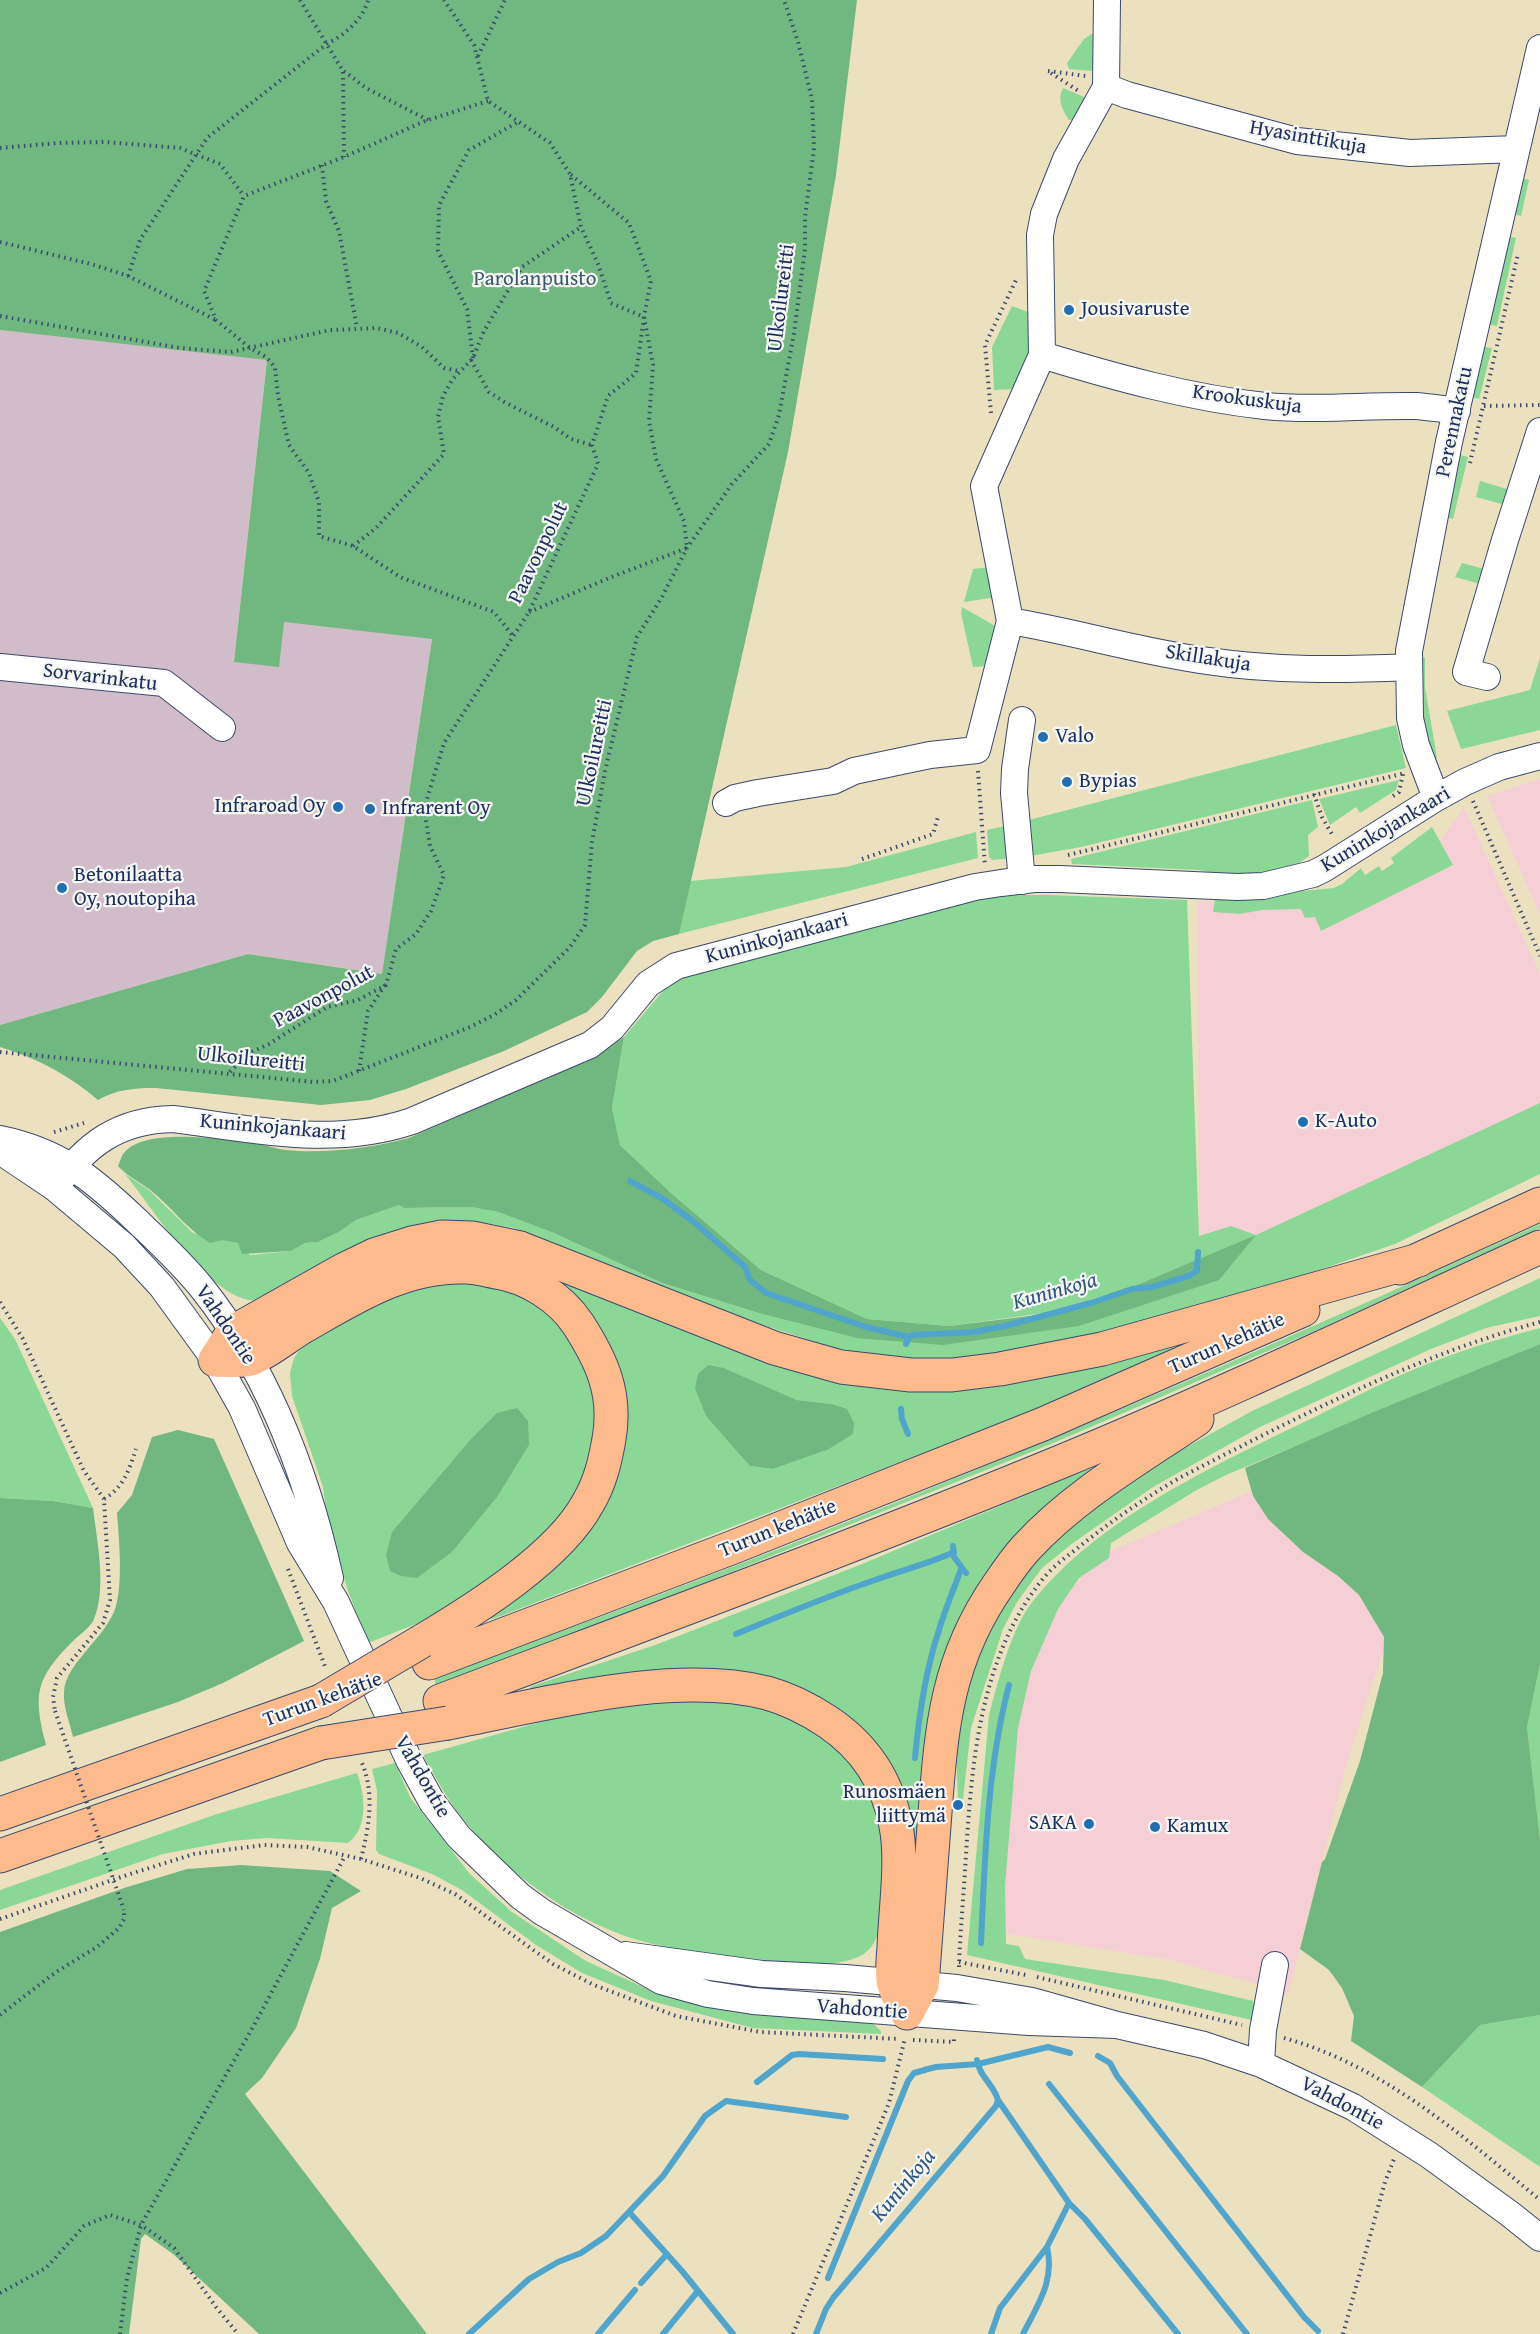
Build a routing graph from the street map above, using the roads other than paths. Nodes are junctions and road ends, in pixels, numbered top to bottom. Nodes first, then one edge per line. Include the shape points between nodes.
1 (1107, 0) edge
2 (1540, 48) edge
3 (1103, 89) junction
4 (1516, 149) junction
5 (1042, 355) junction
6 (1457, 411) junction
7 (1540, 431) edge
8 (1010, 621) junction
9 (0, 667) edge
10 (1409, 667) junction
11 (1487, 677) dead end
12 (1022, 720) dead end
13 (222, 728) dead end
14 (1540, 756) edge
15 (1436, 798) junction
16 (726, 803) dead end
17 (1022, 881) junction
18 (0, 1139) edge
19 (0, 1151) edge
20 (71, 1165) junction
21 (55, 1188) junction
22 (1540, 1204) edge
23 (1540, 1248) edge
24 (1419, 1260) junction
25 (241, 1346) junction
26 (215, 1360) junction
27 (1268, 1372) junction
28 (336, 1602) junction
29 (425, 1652) junction
30 (444, 1712) junction
31 (0, 1814) edge
32 (0, 1856) edge
33 (616, 1954) junction
34 (1275, 1965) dead end
35 (908, 1993) junction
36 (1261, 2064) junction
37 (1540, 2238) edge

1 - 3 street
2 - 4 street, Perennakatu
3 - 4 street, Hyasinttikuja via 1298,141 1410,153
3 - 5 street via 1066,159 1044,214 1039,269
4 - 6 street, Perennakatu
5 - 6 street, Krookuskuja via 1149,384 1266,406 1417,406
5 - 8 street via 984,486
6 - 10 street, Perennakatu via 1432,528
7 - 11 street via 1466,672
8 - 10 street, Skillakuja via 1207,661 1316,670
8 - 16 street via 976,750 854,771 833,781 758,793
9 - 13 street, Sorvarinkatu via 164,683
10 - 15 street, Perennakatu via 1410,718
12 - 17 street via 1014,793
14 - 15 street, Kuninkojankaari via 1499,767
15 - 17 street, Kuninkojankaari via 1325,868 1263,886
17 - 20 street, Kuninkojankaari via 975,887 676,966 648,984 612,1028 590,1045 387,1130 313,1136 156,1120 124,1128 103,1139
18 - 20 street, Vahdontie via 24,1144
19 - 21 street, Vahdontie
20 - 21 street, Kuninkojankaari
20 - 25 street, Vahdontie via 113,1198 188,1271
21 - 26 street, Vahdontie via 124,1246 162,1287
22 - 24 highway, Turun kehätie
23 - 27 highway, Turun kehätie
24 - 25 highway via 1102,1349 952,1375 841,1367 774,1348 520,1248 462,1238 432,1239 374,1255
24 - 29 highway, Turun kehätie via 1043,1424 731,1548
25 - 26 highway
25 - 28 street, Vahdontie via 285,1433 303,1480
25 - 29 highway via 382,1283 441,1267 510,1274 531,1283 554,1298 587,1338 608,1382 610,1431 602,1472 587,1506 562,1538
26 - 28 street, Vahdontie via 256,1439 300,1542
27 - 30 highway, Turun kehätie via 1065,1460 746,1585
27 - 35 highway via 1056,1518 1025,1549 981,1610 953,1674 941,1737
28 - 33 street, Vahdontie via 421,1784 459,1837 520,1896
29 - 31 highway, Turun kehätie, bridge via 324,1687 291,1712
30 - 32 highway, Turun kehätie, bridge via 312,1747
30 - 35 highway via 696,1684 768,1693 822,1718 863,1750 880,1777 893,1811
33 - 35 street, Vahdontie
33 - 35 street, Vahdontie via 662,1981 708,1995 753,2001
34 - 36 street
35 - 36 street, Vahdontie via 1118,2025 1204,2045
36 - 37 street, Vahdontie via 1353,2107 1403,2138

